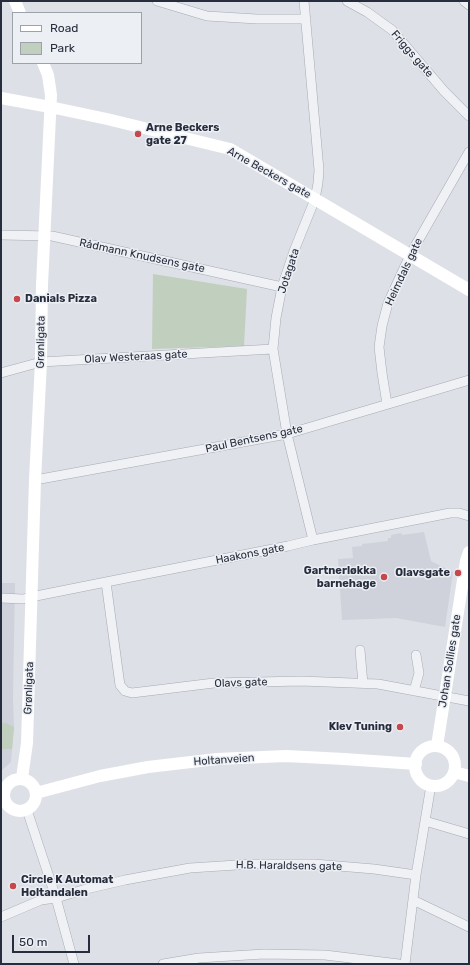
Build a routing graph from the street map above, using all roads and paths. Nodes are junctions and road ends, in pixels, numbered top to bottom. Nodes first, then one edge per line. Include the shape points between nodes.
1 (15, 1) edge
2 (157, 1) edge
3 (304, 1) edge
4 (347, 1) edge
5 (464, 1) edge
6 (469, 5) edge
7 (20, 12) edge
8 (306, 19) junction
9 (43, 64) edge
10 (1, 98) edge
11 (50, 107) junction
12 (469, 116) edge
13 (469, 152) edge
14 (315, 199) junction
15 (1, 235) edge
16 (44, 236) junction
17 (410, 255) junction
18 (282, 287) junction
19 (469, 290) edge
20 (273, 349) junction
21 (41, 362) junction
22 (1, 373) edge
23 (469, 380) edge
24 (387, 404) junction
25 (287, 434) junction
26 (35, 480) junction
27 (469, 516) edge
28 (313, 540) junction
29 (469, 552) edge
30 (106, 582) junction
31 (1, 598) edge
32 (31, 598) junction
33 (360, 650) dead end
34 (416, 655) dead end
35 (363, 684) junction
36 (414, 691) junction
37 (445, 696) junction
38 (469, 701) edge
39 (437, 746) junction
40 (416, 764) junction
41 (454, 772) junction
42 (469, 776) edge
43 (22, 778) junction
44 (431, 785) junction
45 (36, 793) junction
46 (3, 805) edge
47 (27, 810) junction
48 (425, 821) junction
49 (469, 834) edge
50 (416, 875) junction
51 (56, 898) junction
52 (413, 900) junction
53 (1, 917) edge
54 (469, 926) edge
55 (74, 964) edge
56 (163, 964) edge
57 (399, 964) edge
58 (405, 964) edge

1 - 7 main road
2 - 8 street via 207,16 257,20
3 - 8 street, Jotagata
4 - 12 street, Friggs gate via 392,30
5 - 6 street
8 - 14 street, Jotagata via 319,170
9 - 11 main road, Grønligata via 48,75
10 - 11 main road, Arne Beckers gate
11 - 14 main road, Arne Beckers gate via 230,149
11 - 16 main road, Grønligata
13 - 17 street, Heimdals gate
14 - 17 main road, Arne Beckers gate
14 - 18 street, Jotagata
15 - 16 street, Rådmann Knudsens gate
16 - 18 street, Rådmann Knudsens gate
16 - 21 main road, Grønligata
17 - 19 main road, Arne Beckers gate
17 - 24 street, Heimdals gate via 388,304 382,326 379,347
18 - 20 street, Jotagata
20 - 21 street, Olav Westeraas gate
20 - 25 street, Jotagata
21 - 22 street, Olav Westeraas gate
21 - 26 main road, Grønligata
23 - 24 street, Paul Bentsens gate
24 - 25 street, Paul Bentsens gate
25 - 26 street, Paul Bentsens gate
25 - 28 street, Jotagata
26 - 32 main road, Grønligata
27 - 28 street, Haakons gate via 450,513
28 - 30 street, Haakons gate
29 - 37 main road, Johan Sollies gate
30 - 32 street, Haakons gate
30 - 35 street, Olavs gate via 120,685 132,694 214,683 301,681
31 - 32 street
32 - 43 main road, Grønligata via 27,743
33 - 35 street
34 - 36 street via 419,673
35 - 36 street, Olavs gate via 378,684
36 - 37 street, Olavs gate
37 - 38 street, Olavs gate
37 - 39 main road, Johan Sollies gate
39 - 40 main road via 422,751
39 - 41 main road via 453,757
40 - 44 main road via 421,780
40 - 45 main road, Holtanveien via 286,756 217,759 148,767 100,776
41 - 42 main road
41 - 44 main road via 442,784
43 - 45 main road via 32,783
43 - 46 main road via 15,779 6,786
44 - 48 street
45 - 47 main road via 33,804
46 - 47 main road via 14,810
47 - 51 street
48 - 49 street
48 - 50 street
50 - 51 street, H.B. Haraldsens gate via 314,864 252,864 190,868 125,880
50 - 52 street
51 - 53 street, H.B. Haraldsens gate via 41,900
51 - 55 street
52 - 54 street
52 - 58 street
56 - 57 street via 199,958 264,954 325,956

